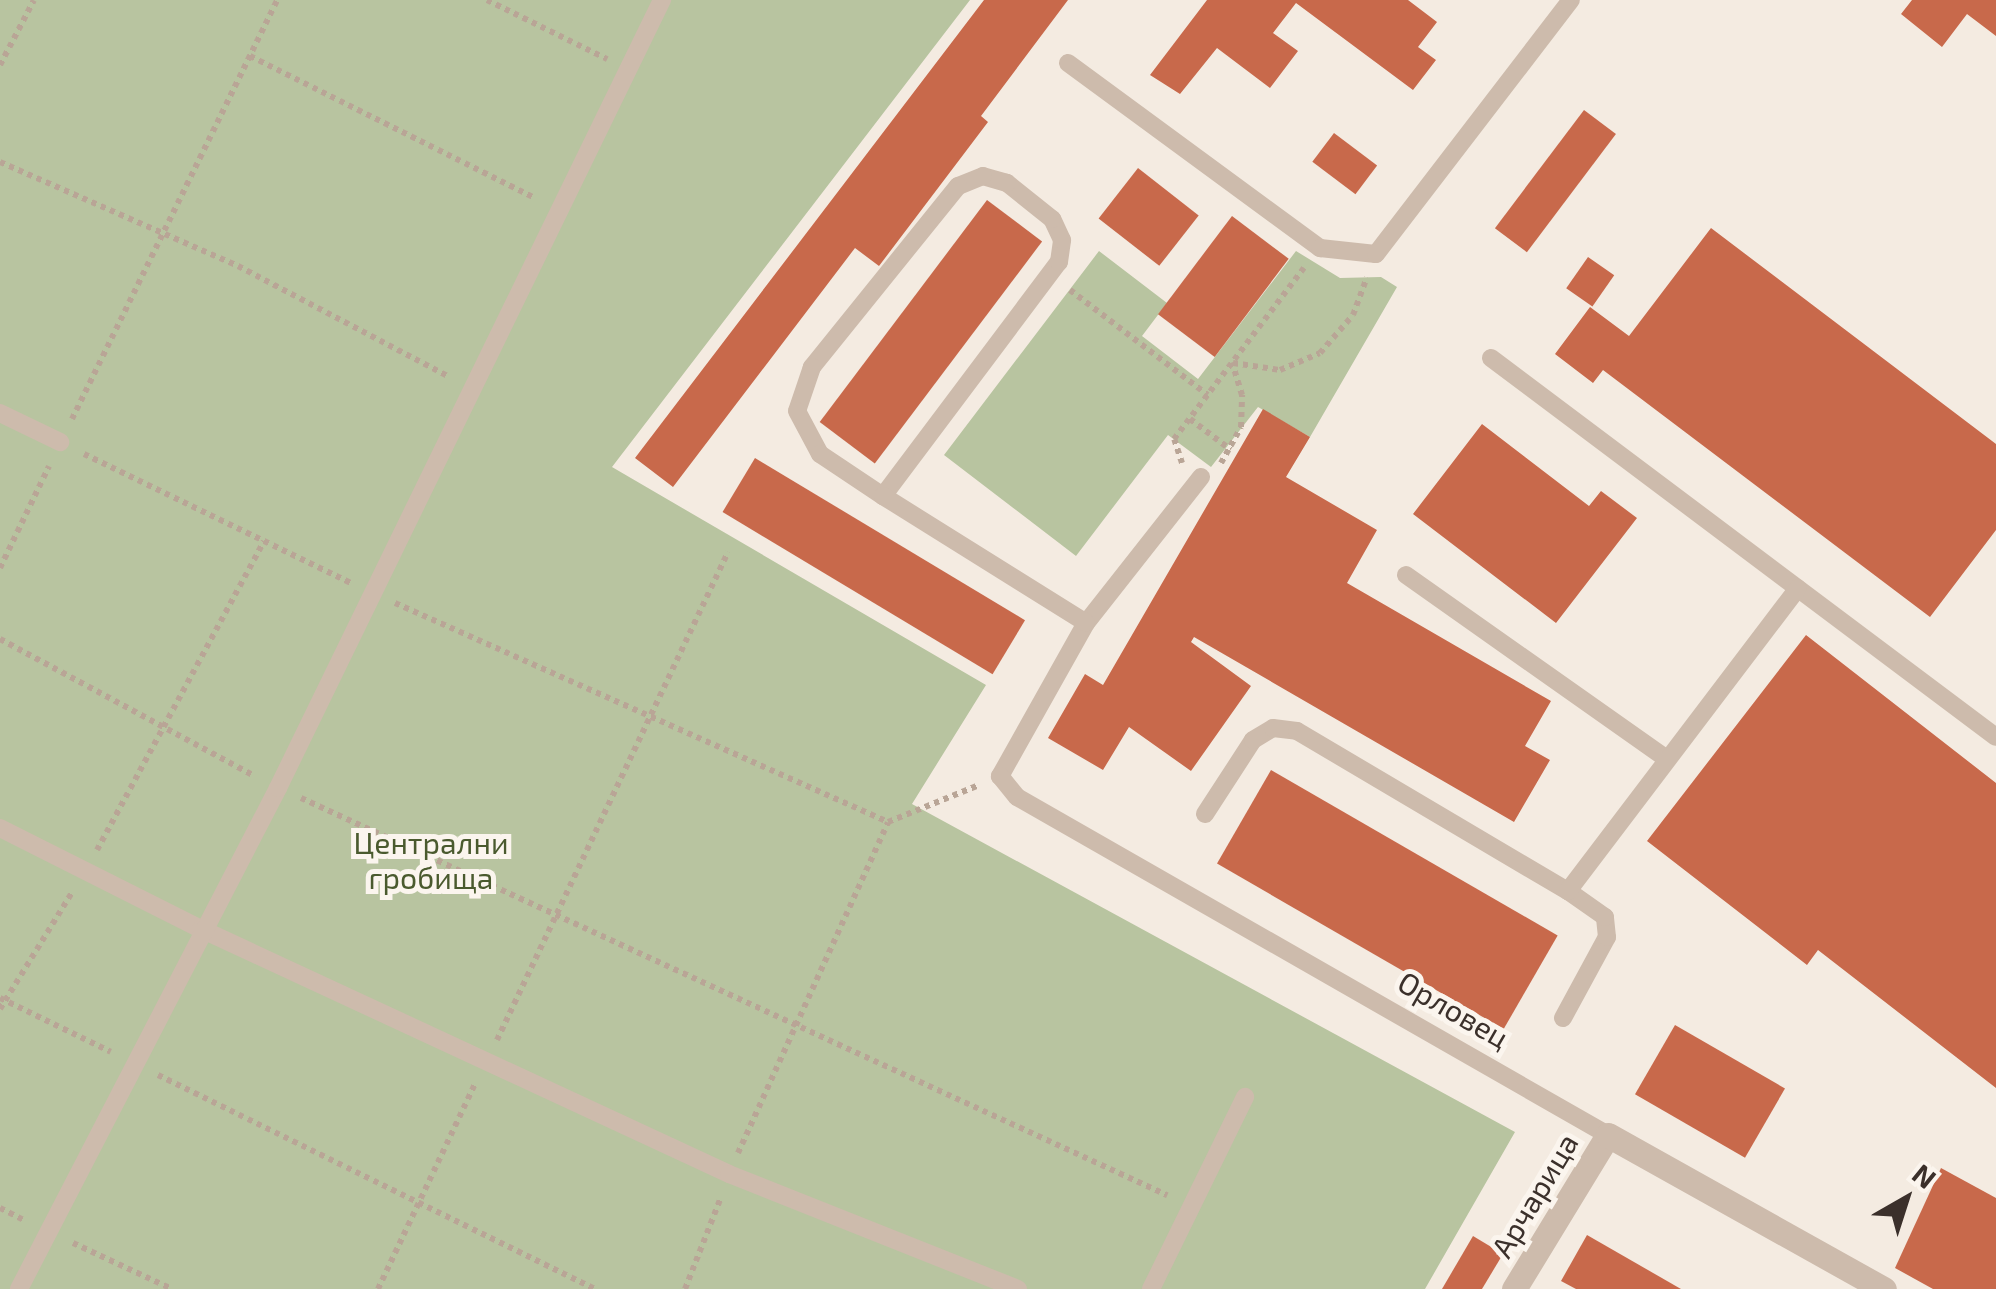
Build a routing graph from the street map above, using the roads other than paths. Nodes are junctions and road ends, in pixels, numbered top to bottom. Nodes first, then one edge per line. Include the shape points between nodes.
1 (662, 0) edge
2 (1571, 0) edge
3 (1068, 63) dead end
4 (1490, 358) dead end
5 (0, 413) edge
6 (60, 442) road end
7 (1201, 476) road end
8 (884, 496) junction
9 (1406, 575) dead end
10 (1798, 588) junction
11 (1086, 622) junction
12 (1996, 738) edge
13 (1667, 759) junction
14 (1205, 814) dead end
15 (0, 828) edge
16 (1568, 891) junction
17 (202, 930) junction
18 (1563, 1018) dead end
19 (1245, 1097) dead end
20 (1608, 1135) junction
21 (19, 1289) edge
22 (1018, 1289) edge
23 (1151, 1289) edge
24 (1514, 1289) edge
25 (1884, 1289) edge

1 - 17 lane via 278,788
2 - 3 lane via 1376,254 1320,248
4 - 10 lane
5 - 6 lane
7 - 11 lane
8 - 8 lane via 820,454 797,412 812,367 958,186 982,176 1007,184 1052,219 1062,240 1050,275
8 - 11 lane
9 - 13 lane
10 - 12 lane
10 - 13 lane
11 - 20 lane, Орловец via 1000,776 1018,797
13 - 16 lane
14 - 16 lane via 1254,740 1273,728 1297,732
15 - 17 lane
16 - 18 lane via 1605,917 1608,937
17 - 21 lane
17 - 22 lane via 729,1174
19 - 23 lane
20 - 24 street, Арчарица
20 - 25 street, Орловец

